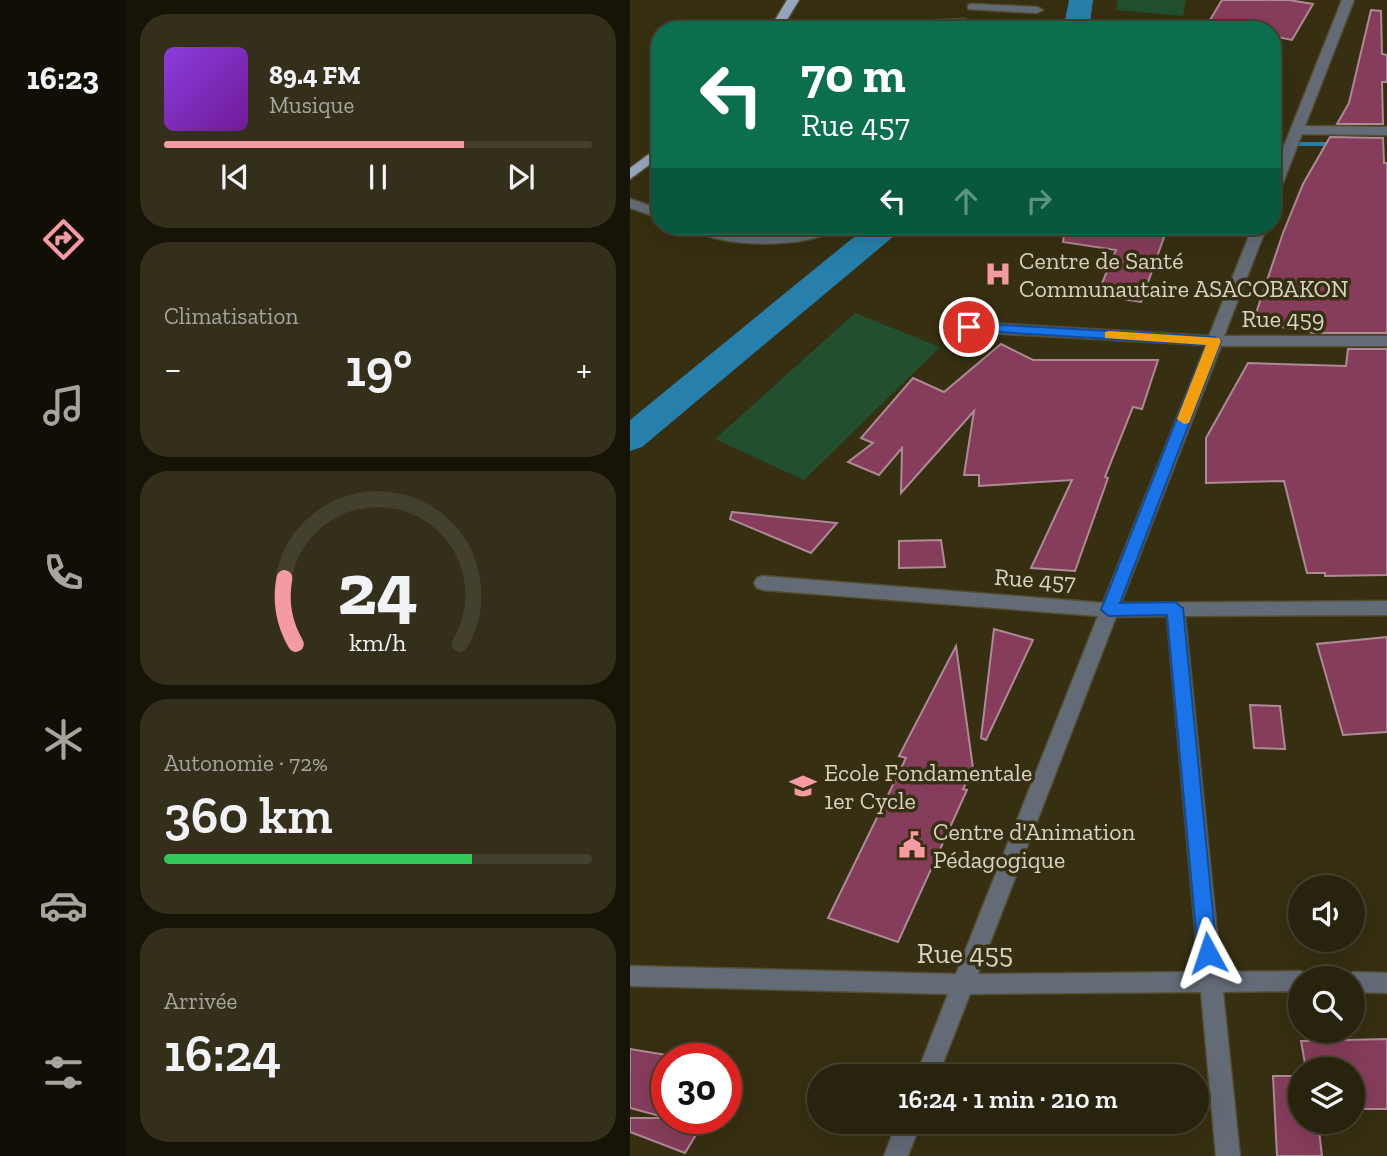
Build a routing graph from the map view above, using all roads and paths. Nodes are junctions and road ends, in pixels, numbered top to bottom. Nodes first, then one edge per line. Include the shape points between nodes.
1 (793, 0) edge
2 (1348, 0) edge
3 (971, 4) edge
4 (1037, 10) dead end
5 (781, 21) edge
6 (964, 21) edge
7 (1297, 130) junction
8 (1387, 131) edge
9 (651, 158) edge
10 (1281, 170) edge
11 (630, 175) edge
12 (630, 204) edge
13 (651, 211) edge
14 (722, 235) edge
15 (797, 235) edge
16 (1256, 235) edge
17 (969, 327) dead end
18 (1214, 341) junction
19 (1387, 341) edge
20 (763, 583) dead end
21 (1175, 608) junction
22 (1387, 608) edge
23 (1109, 610) junction
24 (630, 976) edge
25 (1210, 980) junction
26 (1288, 981) edge
27 (1365, 982) edge
28 (1387, 983) edge
29 (963, 984) junction
30 (932, 1064) edge
31 (904, 1134) edge
32 (896, 1156) edge
33 (1227, 1156) edge

1 - 5 main road
2 - 7 street
3 - 4 street
3 - 6 street
7 - 8 street
7 - 10 street
9 - 11 main road
12 - 13 street
14 - 15 street
16 - 18 street
17 - 18 street, Rue 459
18 - 19 street, Rue 459
18 - 23 street
20 - 23 street, Rue 457
21 - 22 street, Rue 457
21 - 23 street, Rue 457
21 - 25 street
23 - 29 street
24 - 29 street, Rue 455
25 - 26 street, Rue 455
25 - 29 street, Rue 455
25 - 33 street
27 - 28 street
29 - 30 street
31 - 32 street

